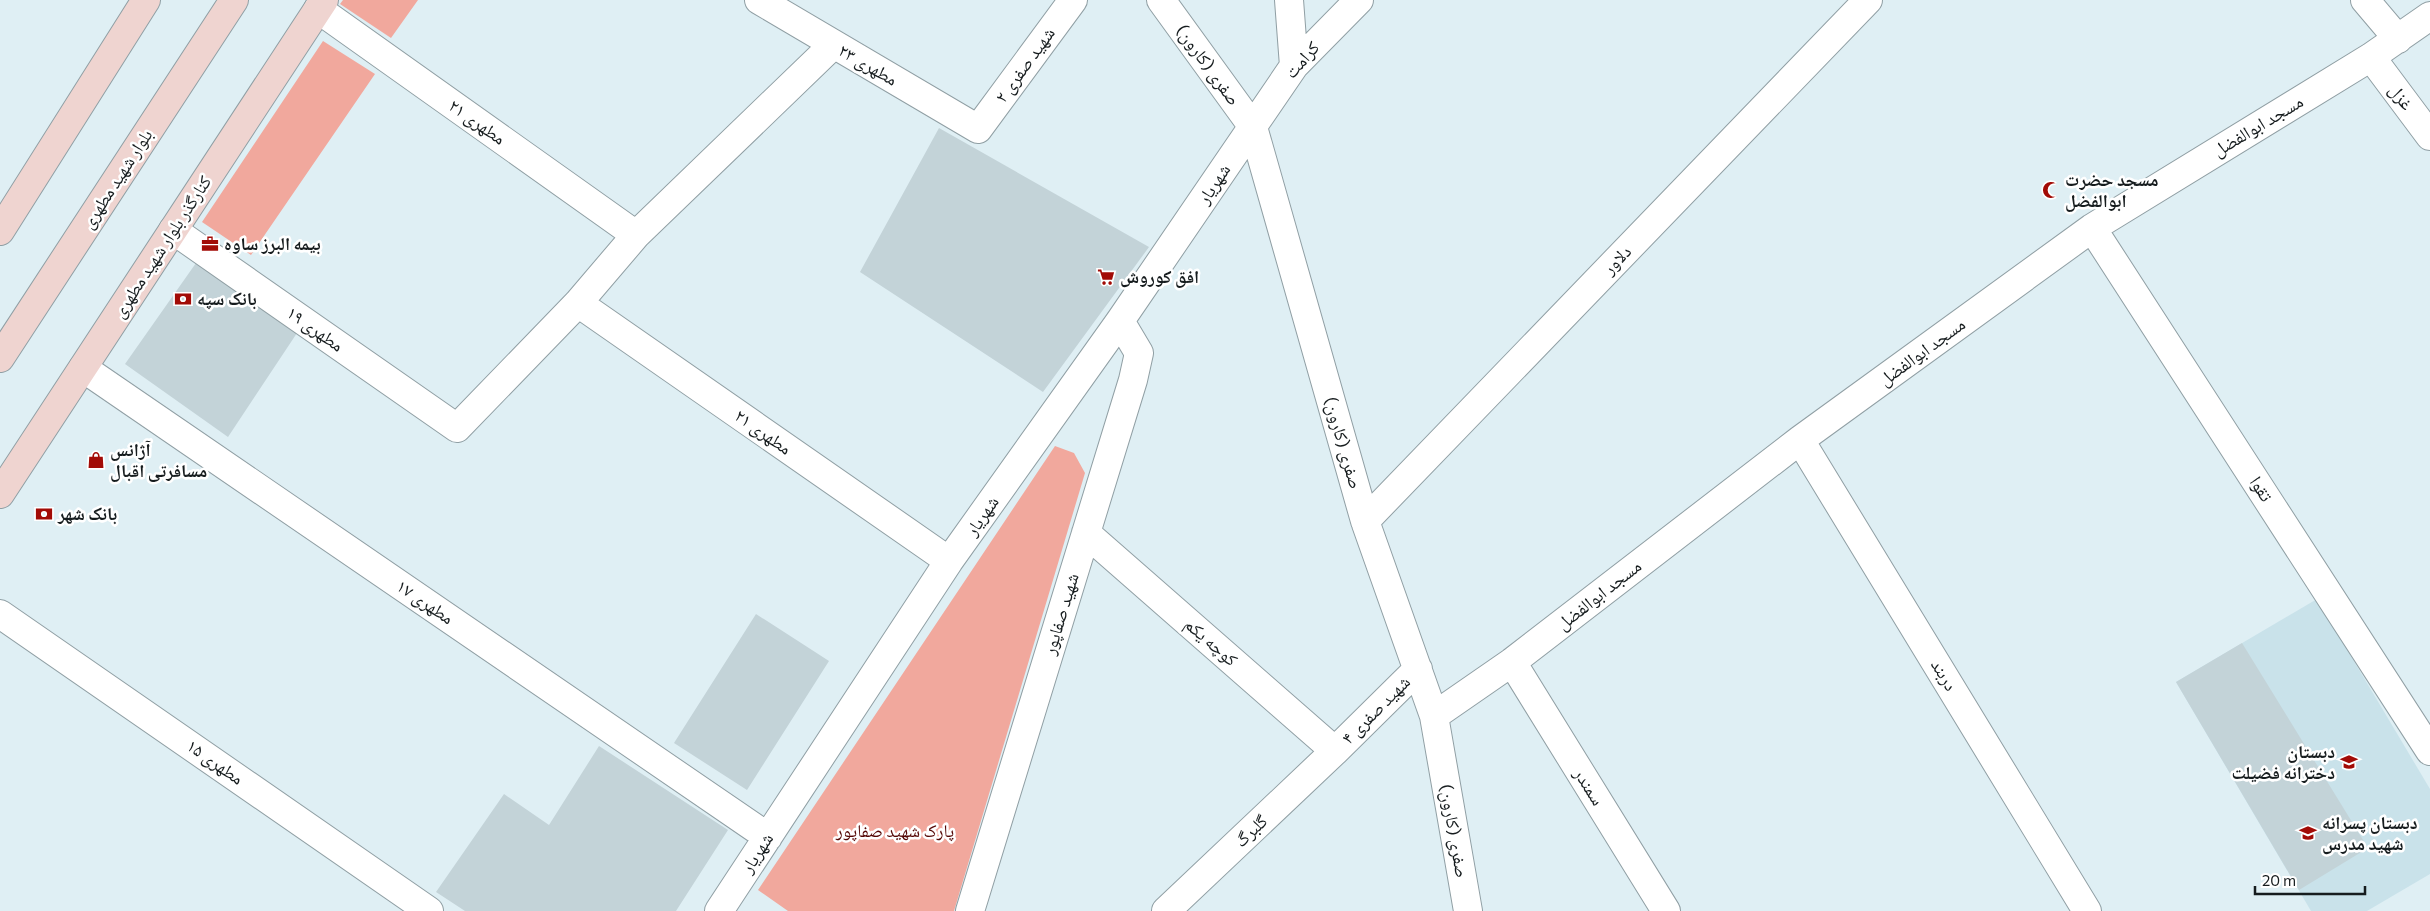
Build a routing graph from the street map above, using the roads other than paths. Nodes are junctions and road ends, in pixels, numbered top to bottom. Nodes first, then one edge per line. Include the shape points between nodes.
1 (146, 0) edge
2 (234, 0) edge
3 (759, 0) edge
4 (1073, 0) edge
5 (1161, 0) edge
6 (1289, 0) edge
7 (1359, 0) edge
8 (1868, 0) edge
9 (2365, 0) edge
10 (321, 5) edge
11 (2430, 16) edge
12 (2398, 38) junction
13 (833, 45) junction
14 (2371, 57) junction
15 (1294, 66) junction
16 (1253, 126) junction
17 (978, 129) joint
18 (2430, 136) edge
19 (2092, 228) junction
20 (173, 230) junction
21 (0, 231) edge
22 (636, 235) junction
23 (578, 303) junction
24 (1120, 321) junction
25 (0, 358) edge
26 (83, 368) junction
27 (1800, 440) junction
28 (0, 494) edge
29 (1365, 521) junction
30 (1086, 533) junction
31 (949, 561) junction
32 (0, 614) edge
33 (1512, 662) junction
34 (1418, 669) junction
35 (1434, 716) junction
36 (1335, 751) junction
37 (2430, 751) edge
38 (768, 837) junction
39 (429, 911) edge
40 (719, 911) edge
41 (970, 911) edge
42 (1166, 911) edge
43 (1468, 911) edge
44 (1666, 911) edge
45 (2087, 911) edge

1 - 21 street
2 - 25 street, بلوار شهید مطهری
3 - 13 street, مطهری ۲۳
4 - 17 street, شهید صفری ۲
5 - 16 street, صفری (کارون)
6 - 15 street
7 - 15 street, کرامت
8 - 29 street, دلاور
9 - 12 street
10 - 20 street, کنارگذر بلوار شهید مطهری
10 - 22 street, مطهری ۲۱
11 - 12 street, مسجد ابوالفضل
12 - 14 street, مسجد ابوالفضل
13 - 17 street, مطهری ۲۳
13 - 22 street
14 - 18 street, غزل
14 - 19 street, مسجد ابوالفضل
15 - 16 street, کرامت
16 - 24 street, شهریار
16 - 29 street, صفری (کارون)
19 - 27 street, مسجد ابوالفضل
19 - 37 street, تقوا
20 - 23 street, مطهری ۱۹ via 457,428
20 - 26 street, کنارگذر بلوار شهید مطهری
22 - 23 street
23 - 31 street, مطهری ۲۱
24 - 30 street, شهید صفاپور via 1139,353
24 - 31 street, شهریار
26 - 28 street, کنارگذر بلوار شهید مطهری
26 - 38 street, مطهری ۱۷
27 - 33 street, مسجد ابوالفضل
27 - 45 street, دربند
29 - 34 street, صفری (کارون)
30 - 36 street, کوچه یکم
30 - 41 street, شهید صفاپور
31 - 38 street, شهریار
32 - 39 street, مطهری ۱۵
33 - 35 street, مسجد ابوالفضل
33 - 44 street, سمندر
34 - 35 street, صفری (کارون)
34 - 36 street, شهید صفری ۴
35 - 43 street, صفری (کارون)
36 - 42 street, گلبرگ
38 - 40 street, شهریار

